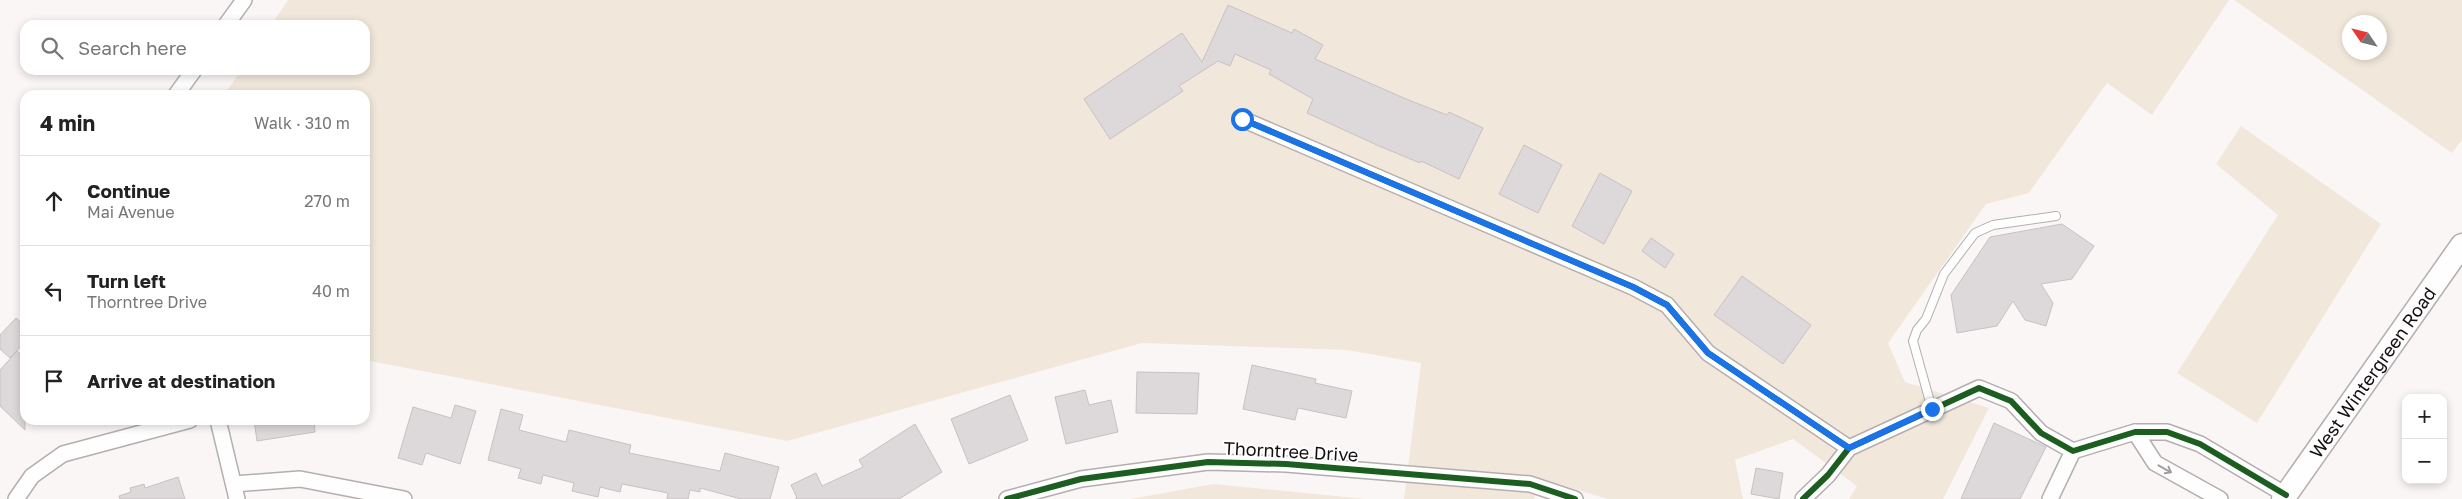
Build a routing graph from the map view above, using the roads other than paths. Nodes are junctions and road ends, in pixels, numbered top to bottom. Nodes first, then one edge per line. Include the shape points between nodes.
1 (244, 0) edge
2 (230, 20) edge
3 (190, 75) edge
4 (180, 90) edge
5 (1242, 119) dead end
6 (2056, 216) dead end
7 (2462, 245) edge
8 (1932, 409) junction
9 (171, 425) edge
10 (219, 425) edge
11 (2135, 432) junction
12 (1849, 448) junction
13 (2073, 451) junction
14 (236, 492) edge
15 (2285, 497) edge
16 (16, 499) edge
17 (404, 499) edge
18 (1007, 499) edge
19 (1575, 499) edge
20 (1803, 499) edge
21 (2050, 499) edge
22 (2220, 499) edge

1 - 2 street
3 - 4 street
5 - 12 street via 1633,287 1667,305 1708,353
6 - 8 lane via 1993,225 1975,233 1944,274 1926,319 1913,341
7 - 15 main road, West Wintergreen Road
8 - 12 street
8 - 13 street via 1979,388 2011,401 2041,433
9 - 16 street via 63,454 32,476
10 - 14 street
11 - 13 street
11 - 15 street via 2167,432 2200,444
11 -> 22 street via 2154,463
12 - 20 street
13 - 21 street
14 - 17 street via 300,478
18 - 19 street, Thorntree Drive via 1080,479 1208,462 1286,464 1530,484

